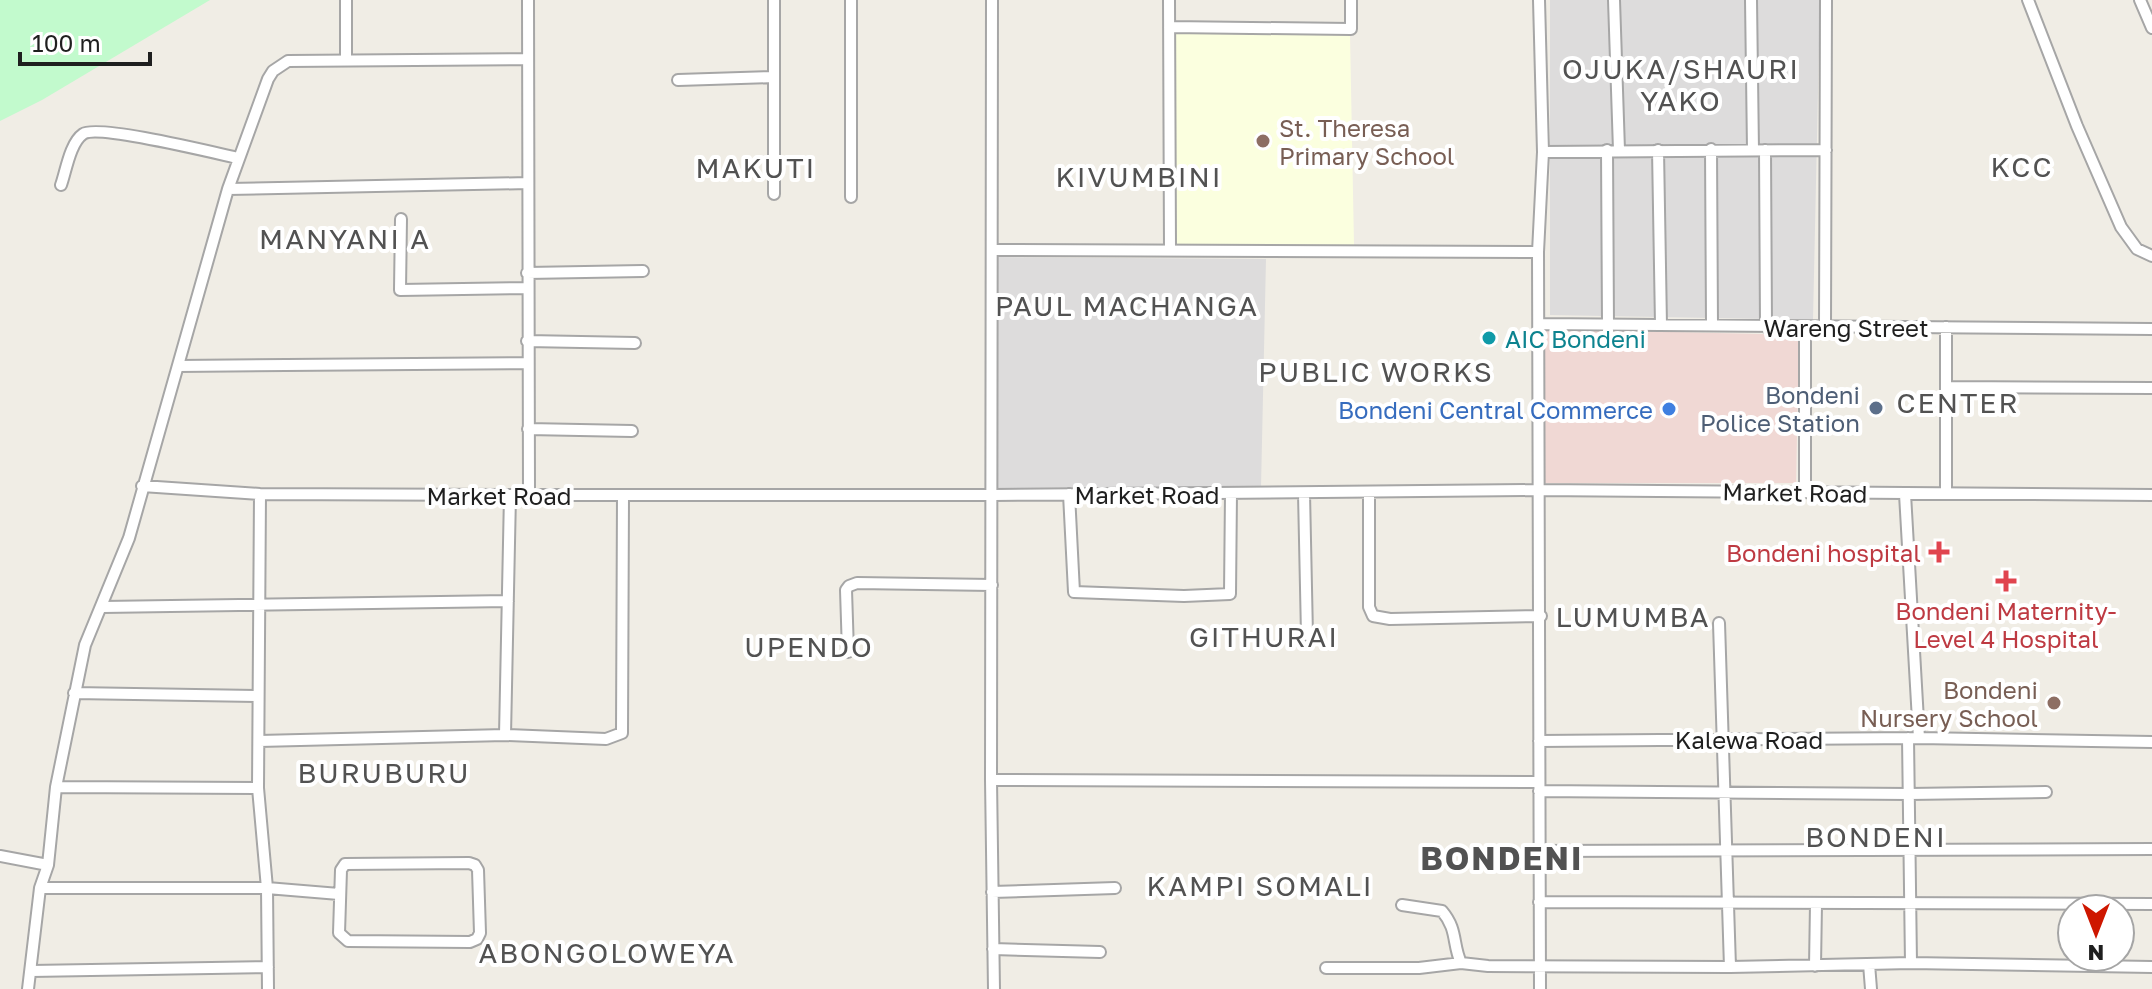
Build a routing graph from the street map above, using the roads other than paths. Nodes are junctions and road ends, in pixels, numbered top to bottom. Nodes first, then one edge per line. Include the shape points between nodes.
1 (346, 0) edge
2 (528, 0) edge
3 (774, 0) edge
4 (851, 0) edge
5 (992, 0) edge
6 (1169, 0) edge
7 (1351, 0) edge
8 (1539, 0) edge
9 (1614, 0) edge
10 (1751, 0) edge
11 (1826, 0) edge
12 (2028, 0) edge
13 (2140, 0) edge
14 (1169, 27) junction
15 (2152, 28) edge
16 (346, 59) junction
17 (528, 59) junction
18 (774, 77) junction
19 (678, 80) dead end
20 (1711, 149) junction
21 (1607, 150) junction
22 (1619, 150) junction
23 (1658, 150) junction
24 (1759, 150) junction
25 (1826, 150) junction
26 (1543, 152) junction
27 (238, 158) junction
28 (528, 183) junction
29 (61, 185) dead end
30 (228, 189) junction
31 (774, 194) dead end
32 (851, 197) dead end
33 (401, 219) dead end
34 (992, 250) junction
35 (1170, 250) junction
36 (1538, 252) junction
37 (2152, 256) edge
38 (643, 271) dead end
39 (527, 273) junction
40 (527, 288) junction
41 (1540, 324) junction
42 (1608, 325) junction
43 (1661, 325) junction
44 (1712, 325) junction
45 (1766, 327) junction
46 (1805, 327) junction
47 (1825, 327) junction
48 (1946, 327) junction
49 (2152, 329) edge
50 (527, 341) junction
51 (635, 343) dead end
52 (527, 363) junction
53 (178, 366) junction
54 (1947, 387) junction
55 (2152, 388) edge
56 (528, 429) junction
57 (632, 431) dead end
58 (142, 486) junction
59 (1538, 490) junction
60 (1369, 492) junction
61 (1805, 492) junction
62 (1231, 493) junction
63 (1304, 493) junction
64 (1946, 493) junction
65 (260, 494) junction
66 (529, 494) junction
67 (1069, 494) junction
68 (1905, 494) junction
69 (510, 495) junction
70 (623, 495) junction
71 (993, 495) junction
72 (2152, 495) edge
73 (992, 585) junction
74 (508, 601) junction
75 (259, 603) junction
76 (103, 607) junction
77 (1541, 616) junction
78 (1719, 623) dead end
79 (1307, 635) dead end
80 (848, 652) dead end
81 (74, 693) junction
82 (258, 696) junction
83 (505, 735) junction
84 (1913, 738) junction
85 (1721, 739) junction
86 (259, 741) junction
87 (1539, 741) junction
88 (2152, 742) edge
89 (991, 780) junction
90 (56, 787) junction
91 (1539, 787) junction
92 (258, 788) junction
93 (2046, 792) dead end
94 (1724, 794) junction
95 (1909, 794) junction
96 (1727, 849) junction
97 (1910, 849) junction
98 (2152, 849) edge
99 (1539, 851) junction
100 (0, 856) edge
101 (48, 865) junction
102 (40, 888) junction
103 (267, 888) junction
104 (1115, 888) dead end
105 (992, 892) junction
106 (339, 894) junction
107 (1539, 902) junction
108 (1730, 903) junction
109 (1816, 904) junction
110 (2152, 904) edge
111 (1402, 905) dead end
112 (1909, 905) junction
113 (993, 949) junction
114 (1100, 952) dead end
115 (1461, 963) junction
116 (1911, 963) junction
117 (1869, 964) junction
118 (1815, 966) junction
119 (268, 967) junction
120 (1541, 967) junction
121 (1730, 967) junction
122 (2152, 967) edge
123 (1326, 968) dead end
124 (31, 971) junction
125 (28, 989) edge
126 (268, 989) edge
127 (994, 989) edge
128 (1540, 989) edge
129 (1871, 989) edge

1 - 16 street
2 - 17 street
3 - 18 street
4 - 32 street
5 - 34 street
6 - 14 street
7 - 14 street via 1351,29
8 - 26 street
9 - 22 street
10 - 24 street
11 - 25 street
12 - 37 street via 2121,227 2137,249
13 - 15 street
14 - 35 street
16 - 17 street
16 - 27 street via 288,61 273,71
17 - 28 street
18 - 19 street
18 - 31 street
20 - 23 street
20 - 24 street
20 - 44 street
21 - 22 street
21 - 26 street
21 - 42 street
22 - 23 street
23 - 43 street
24 - 25 street
24 - 45 street
25 - 47 street
26 - 36 street
27 - 29 street via 90,131 79,139
27 - 30 street
28 - 30 street
28 - 39 street
30 - 53 street
33 - 40 street via 400,290
34 - 35 street
34 - 71 street
35 - 36 street
36 - 41 street
38 - 39 street
39 - 40 street
40 - 50 street
41 - 42 street, Wareng Street
41 - 59 street
42 - 43 street, Wareng Street
43 - 44 street, Wareng Street
44 - 45 street, Wareng Street
45 - 46 street, Wareng Street
46 - 47 street, Wareng Street
46 - 61 street
47 - 48 street, Wareng Street
48 - 49 street, Wareng Street
48 - 54 street
50 - 51 street
50 - 52 street
52 - 53 street
52 - 56 street
53 - 58 street
54 - 55 street
54 - 64 street
56 - 57 street
56 - 66 street
58 - 65 street, Market Road
58 - 76 street
59 - 60 street, Market Road
59 - 61 street, Market Road
59 - 77 street
60 - 63 street, Market Road
60 - 77 street via 1373,616
61 - 68 street, Market Road
62 - 63 street, Market Road
62 - 67 street, Market Road
62 - 67 street via 1230,594 1184,596 1074,592
63 - 79 street
64 - 68 street, Market Road
64 - 72 street, Market Road
65 - 69 street, Market Road
65 - 75 street
66 - 69 street, Market Road
66 - 70 street, Market Road
67 - 71 street, Market Road
68 - 84 street
69 - 74 street
70 - 71 street, Market Road
70 - 83 street via 622,733 606,739
71 - 73 street
73 - 80 street via 849,586
73 - 89 street
74 - 75 street
74 - 83 street
75 - 76 street
75 - 82 street
76 - 81 street via 85,645
77 - 87 street
78 - 85 street
81 - 82 street
81 - 90 street
82 - 86 street
83 - 86 street
84 - 85 street, Kalewa Road
84 - 88 street, Kalewa Road
84 - 95 street
85 - 87 street, Kalewa Road
85 - 94 street
86 - 92 street
87 - 91 street
89 - 91 street
89 - 105 street
90 - 92 street
90 - 101 street
91 - 94 street
91 - 99 street
92 - 103 street
93 - 95 street
94 - 95 street
94 - 96 street
95 - 97 street
96 - 97 street
96 - 99 street
96 - 108 street
97 - 98 street
97 - 112 street
99 - 107 street
100 - 101 street
101 - 102 street
102 - 103 street
102 - 124 street
103 - 106 street
103 - 119 street
104 - 105 street
105 - 113 street
106 - 106 street via 345,864 469,863 478,870 480,933 470,942 348,941 339,933
107 - 108 street
107 - 120 street
108 - 109 street
108 - 121 street
109 - 112 street
109 - 118 street
110 - 112 street
111 - 115 street via 1442,911 1452,922
112 - 116 street
113 - 114 street
113 - 127 street
115 - 120 street
115 - 123 street
116 - 117 street
116 - 122 street
117 - 118 street
117 - 129 street
118 - 121 street
119 - 124 street
119 - 126 street
120 - 121 street
120 - 128 street
124 - 125 street

